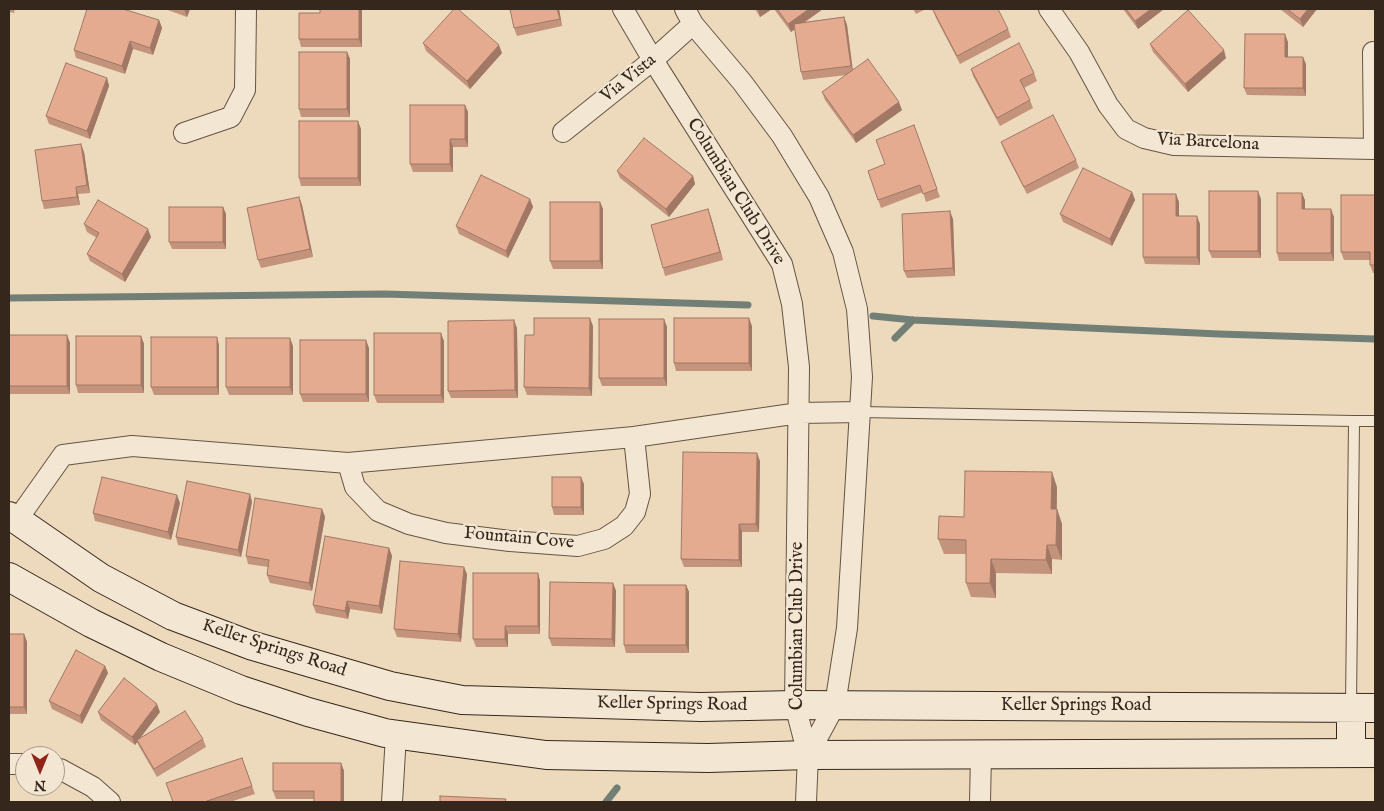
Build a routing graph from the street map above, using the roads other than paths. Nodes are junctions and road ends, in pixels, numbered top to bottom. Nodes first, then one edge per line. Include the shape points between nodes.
1 (246, 9) edge
2 (623, 9) edge
3 (1048, 9) edge
4 (689, 16) edge
5 (1373, 52) dead end
6 (653, 60) junction
7 (563, 132) dead end
8 (184, 133) dead end
9 (1375, 148) edge
10 (860, 412) junction
11 (799, 414) junction
12 (1354, 421) junction
13 (1375, 421) edge
14 (634, 437) junction
15 (348, 464) junction
16 (13, 518) edge
17 (9, 577) edge
18 (794, 705) junction
19 (835, 705) junction
20 (1363, 708) edge
21 (396, 735) junction
22 (1363, 753) edge
23 (981, 754) junction
24 (808, 755) junction
25 (65, 772) edge
26 (110, 802) edge
27 (392, 802) edge
28 (806, 802) edge
29 (980, 802) edge

1 - 8 street via 244,90 231,118
2 - 6 street, Columbian Club Drive
3 - 9 street, Via Barcelona via 1079,52 1108,105 1126,129 1144,138 1174,145
4 - 6 street, Via Vista
4 - 10 street, Columbian Club Drive via 782,136 819,197 843,252 857,310 862,377
5 - 9 street
6 - 7 street, Via Vista
6 - 11 street, Columbian Club Drive via 782,264 792,304 799,367
10 - 11 street
10 - 12 lane
10 - 19 street, Columbian Club Drive via 848,628
11 - 14 street
11 - 18 street, Columbian Club Drive
12 - 13 lane
12 - 20 lane
14 - 15 street
14 - 15 street, Fountain Cove via 640,494 635,512 624,526 604,539 578,546 510,541 409,524 378,511 355,487
15 - 16 street via 132,446 63,455
16 - 18 main road, Keller Springs Road via 101,578 173,616 250,645 390,686 462,700 701,707
17 - 21 main road via 91,623 223,683 308,712
18 - 19 main road, Keller Springs Road
18 - 24 street, Columbian Club Drive
19 - 20 main road, Keller Springs Road
19 - 24 street, Columbian Club Drive
20 - 22 main road
21 - 24 main road via 546,755 708,758
21 - 27 street
22 - 23 main road
23 - 24 main road
23 - 29 street
24 - 28 street
25 - 26 street via 93,787

